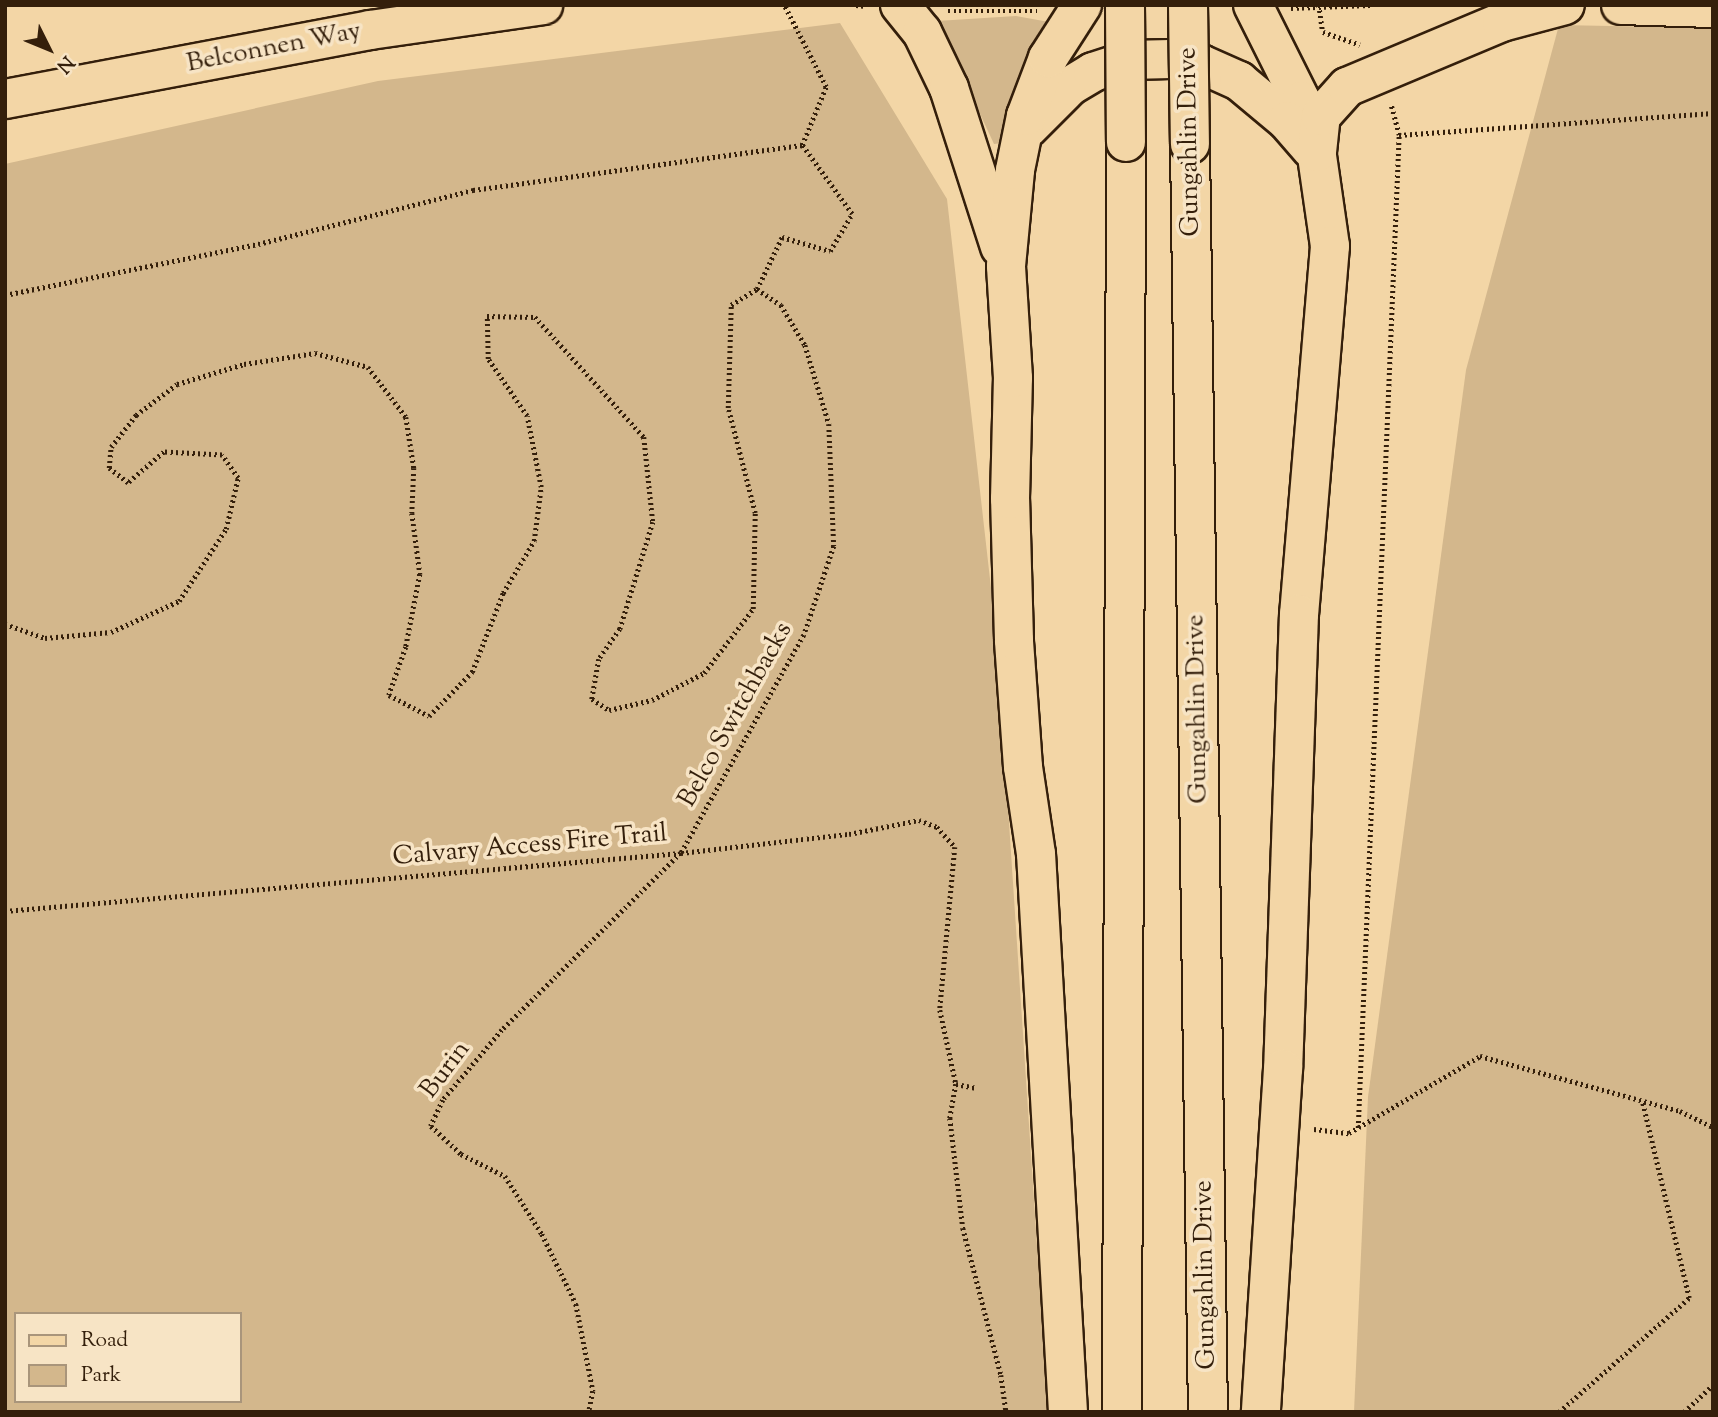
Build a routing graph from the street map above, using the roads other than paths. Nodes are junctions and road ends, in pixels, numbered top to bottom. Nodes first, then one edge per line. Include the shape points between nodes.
1 (543, 5) edge
2 (1125, 5) edge
3 (1188, 5) edge
4 (1253, 5) edge
5 (1564, 5) edge
6 (1620, 5) edge
7 (918, 8) edge
8 (1066, 8) edge
9 (1713, 8) edge
10 (5, 99) edge
11 (1022, 135) junction
12 (1317, 156) junction
13 (1006, 266) junction
14 (1068, 1412) edge
15 (1122, 1412) edge
16 (1208, 1412) edge
17 (1261, 1412) edge

1 - 10 main road, Belconnen Way via 370,30
2 - 15 main road, bridge
3 - 16 main road, Gungahlin Drive, bridge
4 - 12 main road via 1286,65
5 - 12 main road via 1518,16 1347,87 1325,108 1318,127
6 - 9 main road
7 - 13 main road via 922,32 945,79
8 - 11 main road
11 - 12 main road via 1058,97 1093,72 1129,60 1171,58 1201,64 1239,81 1287,121
11 - 13 main road
12 - 17 main road via 1328,223 1329,282 1299,614 1283,1069
13 - 14 main road via 1013,378 1010,499 1015,653 1023,766 1036,853

